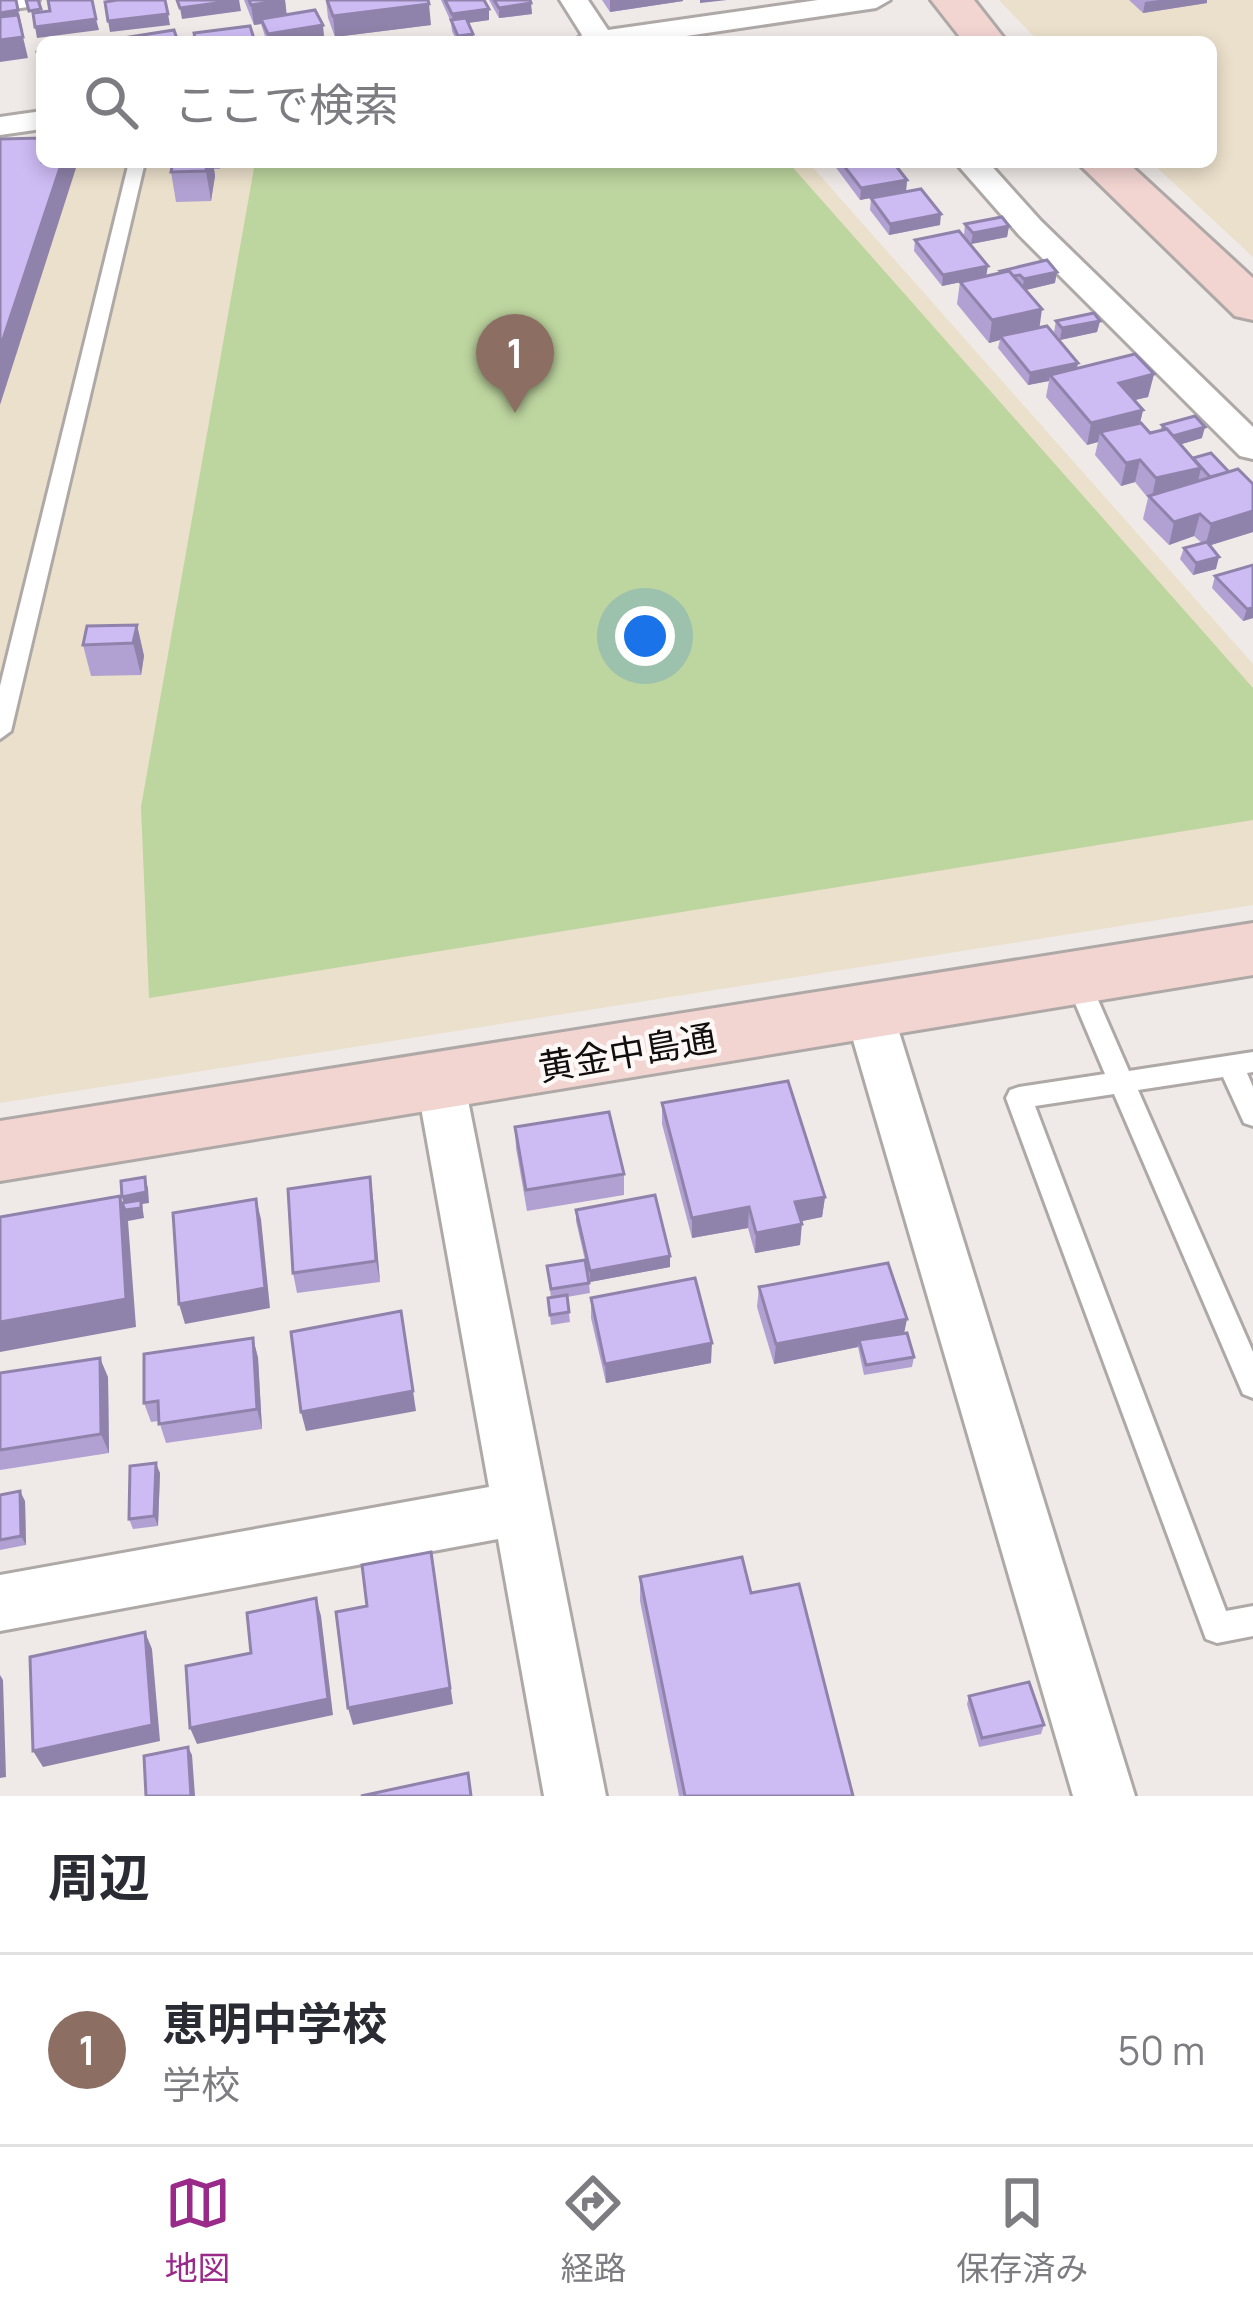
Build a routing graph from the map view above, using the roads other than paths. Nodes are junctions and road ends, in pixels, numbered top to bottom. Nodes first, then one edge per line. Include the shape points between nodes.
1 (25, 0) edge
2 (574, 0) edge
3 (876, 0) edge
4 (952, 0) edge
5 (0, 3) edge
6 (836, 10) edge
7 (591, 36) edge
8 (632, 36) edge
9 (981, 36) edge
10 (36, 121) edge
11 (0, 126) edge
12 (136, 168) edge
13 (976, 168) edge
14 (1106, 168) edge
15 (1253, 305) edge
16 (1253, 448) edge
17 (0, 730) edge
18 (1253, 950) edge
19 (1076, 977) junction
20 (868, 1009) junction
21 (1242, 1064) edge
22 (1124, 1082) junction
23 (441, 1085) junction
24 (1253, 1115) edge
25 (0, 1151) edge
26 (1253, 1384) edge
27 (522, 1508) junction
28 (0, 1603) edge
29 (1253, 1621) edge
30 (575, 1796) edge
31 (1104, 1796) edge

1 - 5 street
2 - 7 street
3 - 6 street
4 - 9 street
6 - 8 street
10 - 11 street
12 - 17 lane
13 - 16 street
14 - 15 street
18 - 19 street, 黄金中島通
19 - 20 street, 黄金中島通
19 - 22 lane
20 - 23 street, 黄金中島通
20 - 31 street
21 - 22 lane
21 - 24 lane
22 - 26 lane
22 - 29 lane via 1018,1099 1217,1628
23 - 25 street, 黄金中島通
23 - 27 street
27 - 28 street
27 - 30 street

